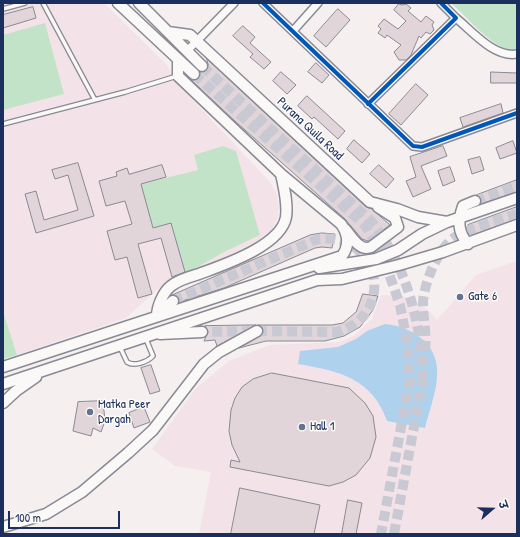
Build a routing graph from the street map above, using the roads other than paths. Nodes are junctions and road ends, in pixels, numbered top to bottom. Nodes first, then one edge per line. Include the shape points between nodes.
1 (25, 3) edge
2 (43, 3) edge
3 (118, 3) edge
4 (139, 3) edge
5 (234, 3) edge
6 (263, 3) edge
7 (318, 3) edge
8 (441, 3) edge
9 (3, 9) edge
10 (456, 18) junction
11 (293, 31) junction
12 (168, 32) junction
13 (196, 41) junction
14 (187, 51) junction
15 (517, 54) edge
16 (178, 59) junction
17 (202, 66) tunnel mouth
18 (194, 74) tunnel mouth
19 (178, 76) junction
20 (95, 100) junction
21 (368, 104) junction
22 (517, 113) edge
23 (3, 124) edge
24 (282, 174) junction
25 (517, 198) edge
26 (475, 201) tunnel mouth
27 (370, 202) junction
28 (458, 218) junction
29 (447, 222) junction
30 (341, 224) junction
31 (517, 226) edge
32 (468, 244) junction
33 (303, 269) junction
34 (173, 301) tunnel mouth
35 (157, 316) junction
36 (257, 331) dead end
37 (202, 332) tunnel mouth
38 (146, 335) junction
39 (118, 345) junction
40 (3, 367) edge
41 (42, 372) junction
42 (3, 384) edge
43 (3, 403) edge
44 (3, 527) edge

1 - 9 lane
2 - 20 lane
3 - 16 main road
4 - 12 main road
5 - 13 street
6 - 11 street
7 - 11 street
8 - 10 street
10 - 15 street via 496,50
10 - 21 street
11 - 21 street
12 - 13 main road, Purana Quila Road via 190,35
12 - 14 main road
13 - 14 street
13 - 27 main road, Purana Quila Road
14 - 17 main road
16 - 18 main road
16 - 19 main road
19 - 20 lane
19 - 24 main road
20 - 23 lane
21 - 22 street via 413,146 418,147
24 - 30 main road
24 - 35 main road via 286,218 279,232 264,245 170,287 157,309
25 - 28 main road
26 - 28 main road via 462,206
27 - 29 main road, Purana Quila Road via 418,217
27 - 30 main road via 395,218 397,229 369,248 365,248 359,245
28 - 29 main road
28 - 32 main road via 460,232
29 - 33 main road via 398,250 376,259
30 - 33 main road via 348,242 342,256
31 - 32 main road
32 - 38 main road via 364,274 342,279 317,280
33 - 35 main road
34 - 35 main road
35 - 40 main road
36 - 44 main road via 219,352 204,364 153,430 82,492 46,514
37 - 38 main road
38 - 39 main road
38 - 39 lane via 153,356 134,365 127,362
39 - 41 main road
41 - 42 main road
41 - 43 main road

